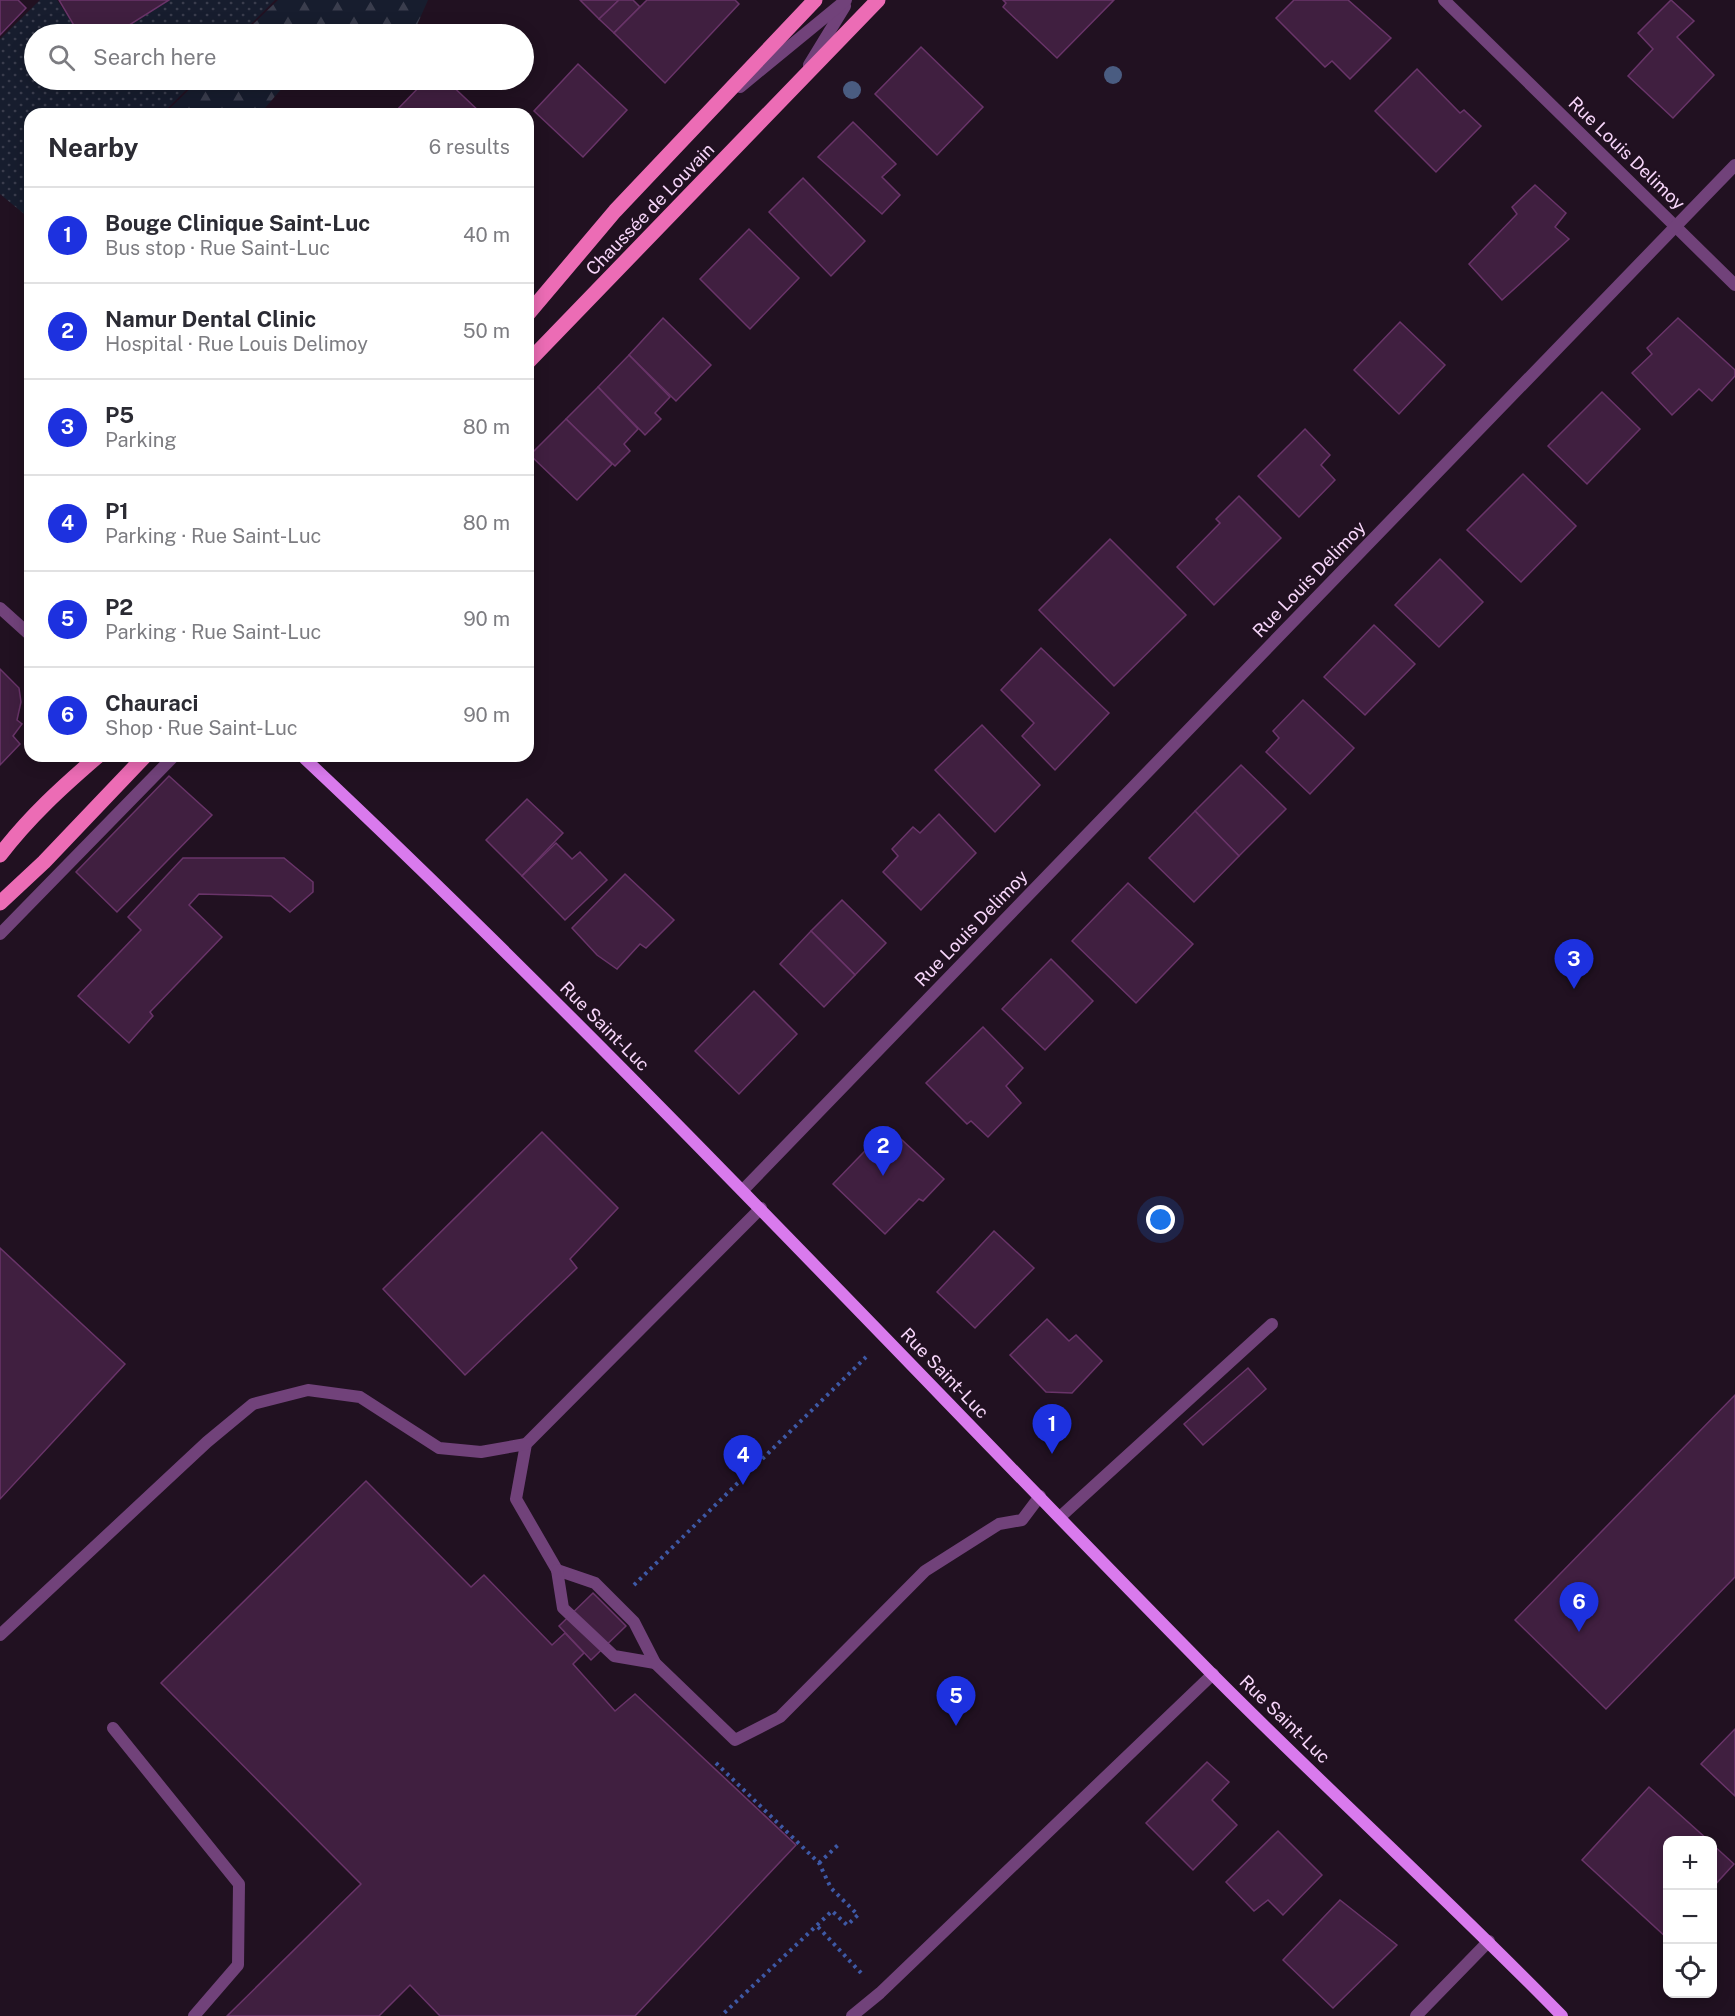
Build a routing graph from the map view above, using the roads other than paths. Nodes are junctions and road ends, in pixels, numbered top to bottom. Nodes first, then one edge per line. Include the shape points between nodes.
1 (814, 0) edge
2 (847, 0) edge
3 (878, 0) edge
4 (1444, 0) edge
5 (800, 82) junction
6 (710, 112) junction
7 (1735, 165) edge
8 (1675, 226) junction
9 (1735, 285) edge
10 (534, 307) edge
11 (534, 356) edge
12 (0, 608) edge
13 (24, 630) edge
14 (91, 762) edge
15 (139, 762) edge
16 (168, 762) edge
17 (308, 762) edge
18 (0, 855) edge
19 (0, 903) edge
20 (0, 934) edge
21 (743, 1190) junction
22 (761, 1208) junction
23 (1272, 1324) dead end
24 (526, 1444) junction
25 (1040, 1496) junction
26 (1060, 1517) junction
27 (557, 1570) junction
28 (0, 1635) edge
29 (655, 1663) junction
30 (1213, 1674) junction
31 (112, 1728) dead end
32 (1489, 1941) junction
33 (194, 2016) edge
34 (852, 2016) edge
35 (1416, 2016) edge
36 (1562, 2016) edge

1 - 6 main road, Chaussée de Louvain
2 - 5 street, Chaussée de Louvain
2 - 6 street, Chaussée de Louvain
3 - 5 main road, Chaussée de Louvain
4 - 8 street, Rue Louis Delimoy
5 - 11 main road, Chaussée de Louvain
6 - 10 main road, Chaussée de Louvain via 615,212
7 - 8 street
8 - 9 street
8 - 21 street, Rue Louis Delimoy
12 - 13 street
14 - 18 main road via 56,791
15 - 19 main road
16 - 20 street
17 - 21 street, Rue Saint-Luc via 431,878
21 - 22 street, Rue Saint-Luc
22 - 24 street
22 - 25 street, Rue Saint-Luc
23 - 26 street
24 - 27 street via 516,1499
24 - 28 street via 482,1452 439,1448 360,1397 309,1390 253,1404
25 - 26 street, Rue Saint-Luc
25 - 29 street via 1022,1520 999,1524 925,1571 780,1716 735,1740
26 - 30 street, Rue Saint-Luc
27 - 29 street via 595,1583 634,1622
27 - 29 street via 563,1608 614,1656
30 - 32 street, Rue Saint-Luc
30 - 34 street
31 - 33 street via 240,1884 238,1965
32 - 35 street
32 - 36 street, Rue Saint-Luc

